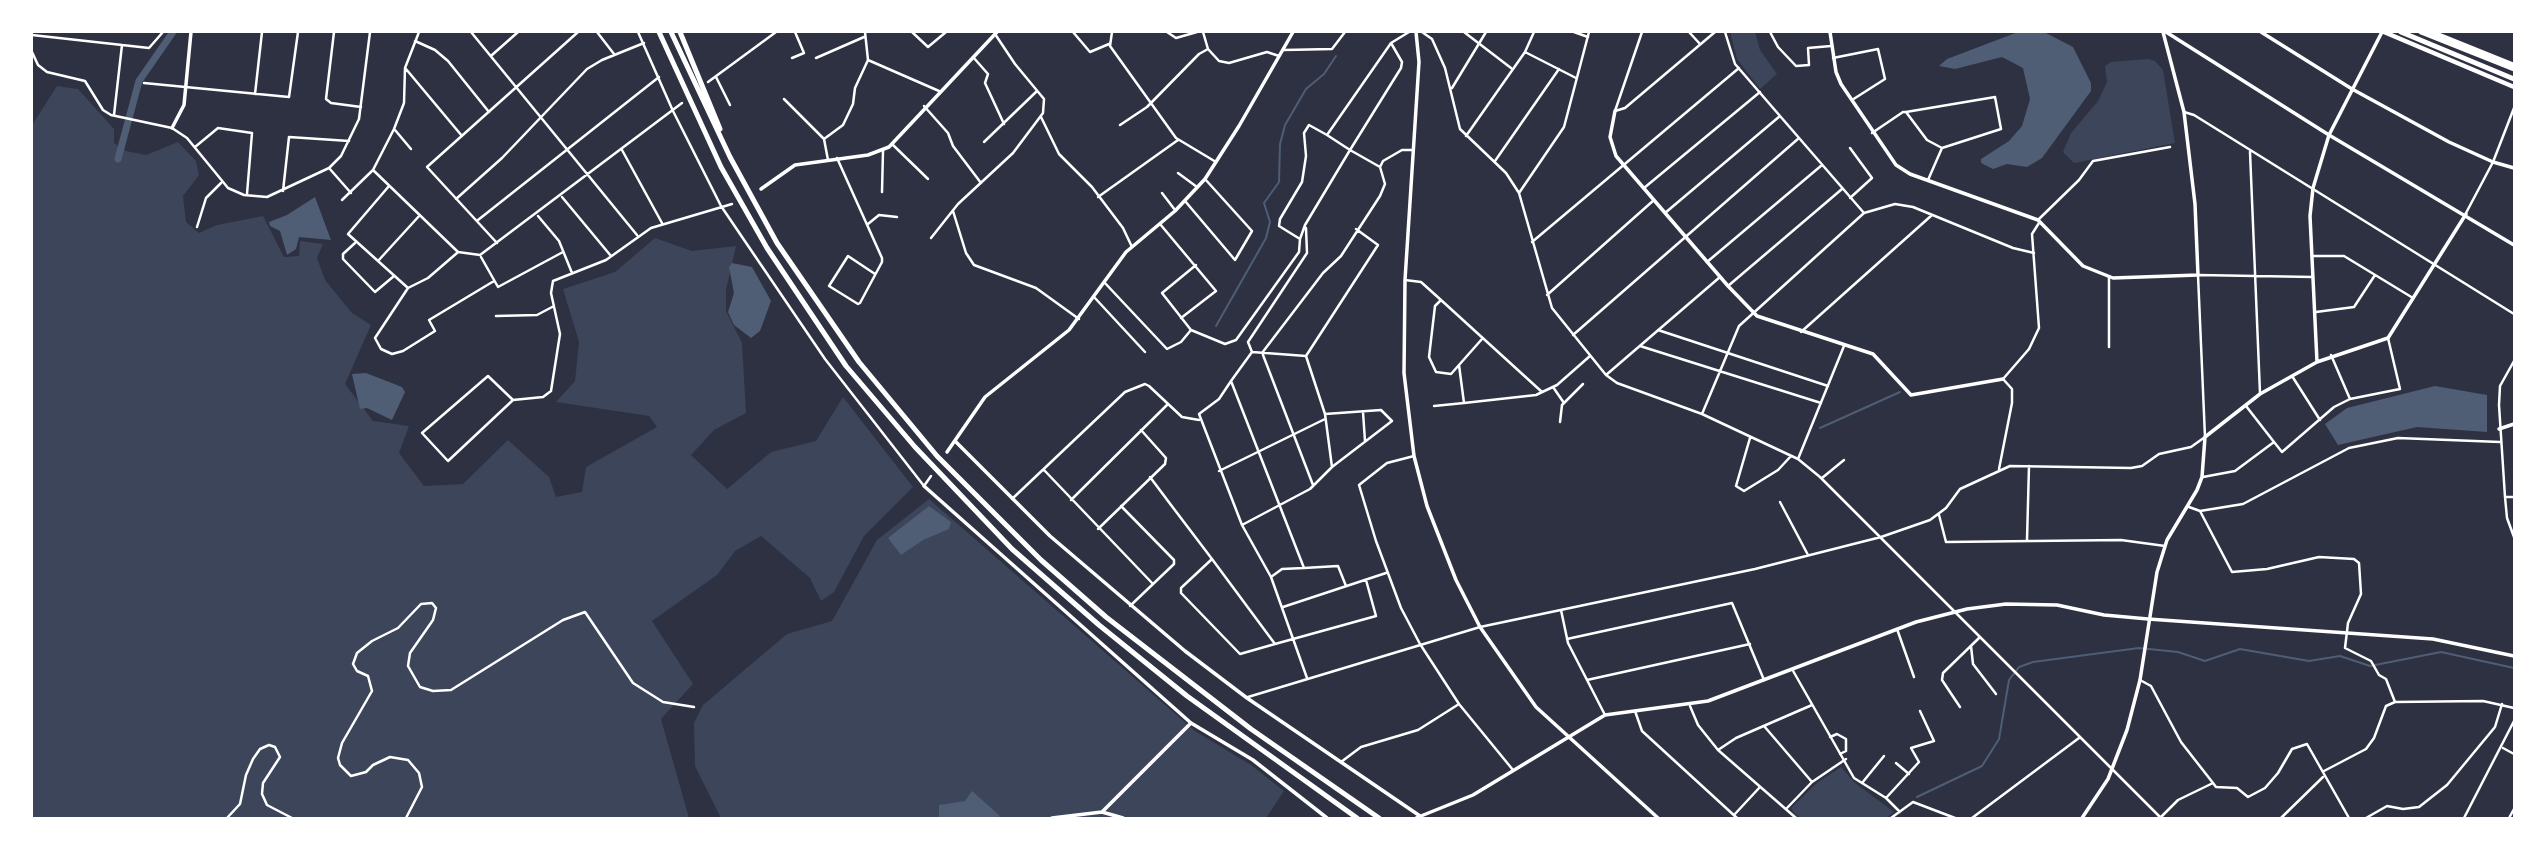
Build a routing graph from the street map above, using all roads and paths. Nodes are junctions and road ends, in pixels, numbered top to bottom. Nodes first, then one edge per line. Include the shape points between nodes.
1 (163, 32) edge
2 (191, 32) edge
3 (262, 32) edge
4 (298, 32) edge
5 (334, 32) edge
6 (370, 32) edge
7 (419, 32) edge
8 (471, 32) edge
9 (518, 32) edge
10 (579, 32) edge
11 (597, 32) edge
12 (638, 32) edge
13 (659, 32) edge
14 (671, 32) edge
15 (680, 32) edge
16 (776, 32) edge
17 (795, 32) edge
18 (912, 32) edge
19 (946, 32) edge
20 (1073, 32) edge
21 (1112, 32) edge
22 (1167, 32) edge
23 (1197, 32) edge
24 (1203, 32) edge
25 (1293, 32) edge
26 (1345, 32) edge
27 (1409, 32) edge
28 (1416, 32) edge
29 (1422, 32) edge
30 (1464, 32) edge
31 (1486, 32) edge
32 (1534, 32) edge
33 (1574, 32) edge
34 (1589, 32) edge
35 (1642, 32) edge
36 (1689, 32) edge
37 (1716, 32) edge
38 (1725, 32) edge
39 (1770, 32) edge
40 (1830, 32) edge
41 (2165, 32) edge
42 (2260, 32) edge
43 (2383, 32) edge
44 (2401, 32) edge
45 (2421, 32) edge
46 (2432, 32) edge
47 (32, 33) edge
48 (996, 33) edge
49 (866, 34) edge
50 (1588, 37) junction
51 (415, 41) junction
52 (644, 43) junction
53 (1391, 43) junction
54 (1479, 43) junction
55 (1109, 44) junction
56 (1700, 44) junction
57 (122, 45) junction
58 (1831, 46) junction
59 (1283, 49) junction
60 (1209, 50) junction
61 (32, 52) edge
62 (1525, 52) junction
63 (614, 54) junction
64 (491, 56) junction
65 (973, 56) junction
66 (1279, 56) junction
67 (792, 58) dead end
68 (816, 58) dead end
69 (1833, 58) junction
70 (868, 60) junction
71 (38, 65) junction
72 (2515, 67) edge
73 (405, 68) junction
74 (1511, 68) junction
75 (1739, 68) junction
76 (1559, 69) junction
77 (32, 70) edge
78 (659, 77) junction
79 (716, 77) junction
80 (1576, 78) junction
81 (2515, 79) edge
82 (709, 82) dead end
83 (144, 83) dead end
84 (2515, 86) edge
85 (517, 87) junction
86 (1452, 88) junction
87 (186, 89) junction
88 (2352, 89) junction
89 (939, 91) junction
90 (1037, 91) junction
91 (1759, 92) junction
92 (255, 95) junction
93 (784, 99) dead end
94 (1851, 101) junction
95 (682, 103) dead end
96 (1150, 103) junction
97 (730, 105) dead end
98 (924, 106) junction
99 (361, 107) junction
100 (2515, 108) edge
101 (673, 110) junction
102 (1615, 111) junction
103 (489, 112) junction
104 (1906, 112) junction
105 (2184, 112) junction
106 (114, 116) junction
107 (1780, 116) junction
108 (540, 117) junction
109 (1041, 117) junction
110 (1004, 124) junction
111 (1120, 125) dead end
112 (172, 128) junction
113 (394, 129) junction
114 (1872, 133) junction
115 (1327, 135) junction
116 (2329, 135) junction
117 (462, 136) junction
118 (1466, 136) junction
119 (824, 138) junction
120 (1799, 138) junction
121 (1178, 139) junction
122 (349, 141) junction
123 (984, 142) dead end
124 (893, 144) junction
125 (195, 146) junction
126 (2169, 147) dead end
127 (1850, 148) dead end
128 (1942, 148) junction
129 (411, 149) dead end
130 (567, 149) junction
131 (622, 150) junction
132 (883, 150) junction
133 (1350, 150) junction
134 (1413, 150) junction
135 (2250, 152) junction
136 (837, 159) junction
137 (828, 160) junction
138 (1494, 162) junction
139 (2493, 162) junction
140 (1216, 163) junction
141 (1624, 164) junction
142 (1822, 165) junction
143 (1380, 167) junction
144 (2515, 167) edge
145 (329, 168) junction
146 (373, 170) junction
147 (1178, 173) dead end
148 (589, 176) junction
149 (928, 179) dead end
150 (1205, 179) junction
151 (1928, 180) junction
152 (221, 183) junction
153 (981, 183) junction
154 (388, 186) junction
155 (1197, 187) junction
156 (1644, 188) junction
157 (2313, 188) junction
158 (761, 189) dead end
159 (1842, 189) junction
160 (283, 191) junction
161 (882, 192) dead end
162 (351, 193) junction
163 (1162, 193) dead end
164 (1519, 193) junction
165 (247, 195) junction
166 (562, 196) junction
167 (1098, 197) junction
168 (1850, 198) junction
169 (456, 199) junction
170 (342, 200) dead end
171 (1654, 200) junction
172 (1185, 201) junction
173 (732, 204) dead end
174 (721, 206) junction
175 (953, 211) junction
176 (1175, 211) junction
177 (1665, 213) junction
178 (1864, 213) junction
179 (2466, 214) junction
180 (421, 215) junction
181 (537, 215) junction
182 (1932, 215) junction
183 (897, 218) dead end
184 (477, 221) junction
185 (2038, 221) junction
186 (662, 223) junction
187 (867, 224) junction
188 (1160, 224) junction
189 (1305, 225) junction
190 (197, 227) dead end
191 (1356, 229) junction
192 (637, 236) junction
193 (1686, 237) junction
194 (932, 238) dead end
195 (1300, 239) junction
196 (356, 242) junction
197 (1532, 242) junction
198 (497, 243) junction
199 (777, 243) junction
200 (2515, 245) edge
201 (1132, 247) junction
202 (563, 251) junction
203 (458, 253) junction
204 (2034, 253) junction
205 (480, 255) junction
206 (611, 256) junction
207 (2312, 256) junction
208 (378, 261) junction
209 (1707, 262) junction
210 (2435, 263) junction
211 (1196, 265) junction
212 (572, 273) junction
213 (875, 274) junction
214 (2198, 275) junction
215 (2375, 275) junction
216 (394, 276) junction
217 (1720, 277) junction
218 (2109, 277) junction
219 (2313, 277) junction
220 (2255, 278) junction
221 (1405, 280) junction
222 (494, 281) junction
223 (1103, 282) junction
224 (1728, 286) junction
225 (408, 288) junction
226 (1546, 296) junction
227 (1094, 297) junction
228 (2413, 298) junction
229 (1441, 300) junction
230 (554, 306) junction
231 (1753, 312) junction
232 (2314, 313) junction
233 (2515, 314) edge
234 (496, 316) dead end
235 (1181, 318) junction
236 (1079, 319) junction
237 (1191, 330) junction
238 (1658, 330) junction
239 (1801, 332) junction
240 (1573, 335) junction
241 (2388, 338) junction
242 (1482, 340) junction
243 (1640, 346) junction
244 (1844, 346) junction
245 (2109, 347) dead end
246 (1145, 352) dead end
247 (1251, 352) junction
248 (1262, 353) junction
249 (1726, 354) junction
250 (2331, 355) junction
251 (1306, 356) junction
252 (1590, 356) junction
253 (2515, 361) edge
254 (2317, 362) junction
255 (1459, 365) junction
256 (1720, 370) junction
257 (1606, 375) junction
258 (2292, 376) junction
259 (2003, 379) junction
260 (1231, 381) junction
261 (1583, 384) dead end
262 (1828, 386) junction
263 (1553, 387) junction
264 (1542, 392) junction
265 (2260, 394) junction
266 (2350, 399) junction
267 (513, 400) junction
268 (1464, 403) junction
269 (1564, 403) junction
270 (1821, 403) junction
271 (1168, 404) junction
272 (2246, 405) junction
273 (1434, 406) dead end
274 (1363, 411) junction
275 (1702, 414) junction
276 (1325, 416) junction
277 (1199, 420) junction
278 (2320, 420) junction
279 (1560, 422) dead end
280 (2515, 424) edge
281 (2499, 429) junction
282 (1141, 430) junction
283 (1292, 434) junction
284 (2205, 436) junction
285 (1750, 437) junction
286 (955, 441) junction
287 (1365, 441) junction
288 (2274, 442) junction
289 (2500, 442) junction
290 (1258, 451) junction
291 (947, 452) dead end
292 (1414, 456) junction
293 (1791, 456) junction
294 (1798, 459) junction
295 (1844, 460) dead end
296 (2029, 466) junction
297 (1332, 467) junction
298 (1998, 469) junction
299 (1044, 470) junction
300 (1219, 471) junction
301 (931, 476) dead end
302 (1150, 477) junction
303 (2202, 477) junction
304 (1821, 478) junction
305 (1313, 485) junction
306 (924, 486) junction
307 (2505, 497) junction
308 (2515, 497) edge
309 (1012, 499) junction
310 (1071, 500) junction
311 (1780, 502) dead end
312 (1280, 504) junction
313 (1121, 506) junction
314 (2189, 507) junction
315 (2200, 512) junction
316 (1939, 514) junction
317 (1242, 525) junction
318 (1098, 529) junction
319 (1881, 537) junction
320 (2515, 537) edge
321 (2027, 540) junction
322 (2165, 546) junction
323 (1808, 555) junction
324 (1212, 559) junction
325 (1304, 568) junction
326 (1386, 573) junction
327 (1271, 577) junction
328 (1366, 580) junction
329 (1153, 584) junction
330 (1346, 586) junction
331 (1130, 606) junction
332 (1283, 607) junction
333 (1561, 610) junction
334 (1955, 612) junction
335 (2148, 620) junction
336 (1480, 627) junction
337 (1897, 629) junction
338 (2346, 632) junction
339 (1979, 638) junction
340 (1295, 639) junction
341 (1567, 639) junction
342 (1275, 644) junction
343 (1420, 644) junction
344 (1750, 644) junction
345 (1971, 646) junction
346 (2515, 656) edge
347 (1791, 669) junction
348 (1914, 677) dead end
349 (1307, 678) junction
350 (1587, 680) junction
351 (1764, 680) junction
352 (2140, 680) junction
353 (1996, 694) dead end
354 (1247, 698) junction
355 (2395, 702) junction
356 (1459, 704) junction
357 (2502, 704) junction
358 (1690, 705) junction
359 (1812, 705) junction
360 (694, 707) dead end
361 (1959, 707) dead end
362 (2515, 708) edge
363 (1635, 710) junction
364 (1920, 711) dead end
365 (1605, 715) junction
366 (2515, 721) edge
367 (1191, 723) junction
368 (1764, 726) junction
369 (1566, 737) junction
370 (1830, 737) junction
371 (2079, 738) junction
372 (2503, 748) junction
373 (1718, 750) junction
374 (1840, 754) junction
375 (2515, 754) edge
376 (1884, 756) dead end
377 (1846, 759) junction
378 (1340, 763) junction
379 (1896, 763) dead end
380 (1513, 770) junction
381 (2112, 771) junction
382 (2324, 771) junction
383 (1909, 774) junction
384 (2323, 778) junction
385 (1812, 782) junction
386 (1862, 783) junction
387 (2213, 783) junction
388 (1759, 787) junction
389 (1886, 798) junction
390 (1786, 809) junction
391 (2515, 809) edge
392 (1102, 811) junction
393 (1900, 812) junction
394 (1418, 817) edge
395 (1735, 817) edge
396 (228, 818) edge
397 (292, 818) edge
398 (406, 818) edge
399 (1052, 818) edge
400 (1123, 818) edge
401 (1326, 818) edge
402 (1357, 818) edge
403 (1379, 818) edge
404 (1658, 818) edge
405 (1796, 818) edge
406 (1891, 818) edge
407 (1955, 818) edge
408 (1972, 818) edge
409 (2081, 818) edge
410 (2281, 818) edge
411 (2349, 818) edge
412 (2366, 818) edge
413 (2464, 818) edge
414 (2510, 818) edge

1 - 57 street via 149,48
2 - 87 street
3 - 92 street
4 - 92 street via 291,94 285,98
5 - 99 street via 326,99
6 - 99 street
7 - 51 street
8 - 64 street
9 - 64 street
10 - 85 street
11 - 63 street
12 - 52 street
13 - 402 highway via 721,167 767,248 846,366 915,447 994,532 1090,618 1187,696
14 - 199 highway
15 - 199 highway via 720,129
16 - 79 street
17 - 67 street via 804,53
18 - 19 street via 928,47
20 - 55 street via 1090,52
21 - 55 street
22 - 23 street via 1176,38
24 - 60 street
25 - 59 street
26 - 59 street via 1332,49
27 - 53 street
28 - 134 street via 1419,62
29 - 86 street via 1437,49
30 - 54 street
31 - 54 street
32 - 62 street
33 - 50 street
34 - 50 street
35 - 102 street
36 - 56 street
37 - 56 street
38 - 75 street
39 - 58 street via 1796,66 1809,65 1808,48
40 - 58 street
41 - 105 street
41 - 116 street
42 - 88 street
43 - 84 highway
43 - 88 street
44 - 81 highway
45 - 72 highway
46 - 72 highway
47 - 57 street
48 - 65 street
48 - 90 street
49 - 68 street
49 - 70 street
50 - 80 street
51 - 73 street
51 - 103 street via 448,61
52 - 63 street
52 - 78 street
53 - 115 street
53 - 133 street via 1401,68
54 - 74 street
54 - 86 street
55 - 96 street
56 - 102 street via 1625,108
57 - 106 street
58 - 69 street
59 - 66 street
60 - 66 street via 1224,63 1267,52
60 - 96 street via 1199,54
61 - 71 street
62 - 74 street
62 - 76 street
63 - 108 street via 587,69
64 - 85 street
65 - 89 street
65 - 110 street via 988,74 985,83
66 - 140 street
69 - 94 street
69 - 94 street via 1878,49 1885,79
70 - 89 street
70 - 119 street via 843,125
71 - 77 street
71 - 106 street via 47,72 85,80 103,110
73 - 113 street via 404,103
73 - 117 street
74 - 118 street
75 - 91 street
75 - 141 street
76 - 80 street
76 - 138 street
78 - 101 street
78 - 130 street
79 - 82 street
79 - 97 street
80 - 164 street via 1564,127
83 - 87 street
85 - 103 street
85 - 108 street
86 - 118 street via 1455,117
87 - 92 street
87 - 112 street via 184,105
88 - 116 street
88 - 139 street
89 - 98 street
90 - 109 street via 1046,102
90 - 110 street
91 - 107 street
91 - 156 street
93 - 119 street
94 - 114 street
95 - 101 street
96 - 111 street
96 - 121 street
98 - 124 street
98 - 153 street
99 - 122 street
100 - 139 street
101 - 131 street
101 - 174 street
102 - 141 street via 1609,137
103 - 117 street
104 - 114 street
104 - 128 street via 1927,140
104 - 128 street via 1995,97 2001,129
105 - 135 street
105 - 214 street
106 - 112 street
107 - 120 street
107 - 177 street
108 - 130 street
108 - 169 street
109 - 153 street
109 - 167 street via 1059,154
110 - 123 street
112 - 125 street
113 - 129 street
113 - 146 street
114 - 151 street via 1896,165
115 - 133 street
115 - 195 street via 1309,125 1304,133 1302,182 1280,219 1279,226
116 - 157 street
116 - 179 street
117 - 169 street via 427,167
118 - 138 street
119 - 137 street
120 - 142 street
120 - 193 street
121 - 140 street
121 - 167 street
122 - 145 street
122 - 160 street via 289,136
124 - 132 street
124 - 149 street
125 - 152 street
125 - 165 street via 218,128 252,133
126 - 185 street via 2093,161
127 - 168 street via 1871,178
128 - 151 street
130 - 148 street
130 - 184 street
131 - 148 street
131 - 186 street
132 - 136 street
132 - 161 street
133 - 143 street
133 - 189 street
134 - 143 street via 1402,150
134 - 221 street
135 - 157 street
135 - 220 street
136 - 137 street
136 - 187 street
137 - 158 street via 795,165
138 - 164 street
139 - 144 street
139 - 179 street
140 - 150 street
141 - 156 street
141 - 197 street
142 - 159 street
142 - 209 street
143 - 191 street via 1385,184
145 - 160 street
145 - 162 street
146 - 154 street
146 - 162 street
147 - 155 street
148 - 166 street
148 - 192 street
150 - 155 street
150 - 172 street via 1252,231 1235,260
151 - 185 street
152 - 165 street
152 - 190 street via 206,198
153 - 175 street
154 - 180 street
154 - 196 street via 347,232
155 - 172 street
156 - 171 street
157 - 207 street
157 - 210 street
159 - 168 street
159 - 224 street
160 - 165 street via 267,197
162 - 170 street
163 - 176 street
164 - 197 street
166 - 181 street
166 - 206 street
167 - 201 street
168 - 178 street
169 - 184 street
171 - 177 street
171 - 226 street
172 - 176 street
173 - 174 street
174 - 186 street
174 - 306 street via 825,359
175 - 194 street
175 - 236 street via 974,265 1036,288
176 - 188 street
177 - 193 street
178 - 182 street via 1895,204
178 - 231 street
179 - 200 street
179 - 210 street
180 - 203 street
180 - 208 street
181 - 198 street
181 - 202 street
182 - 204 street
182 - 239 street
183 - 187 street via 879,215
184 - 198 street
185 - 204 street via 2032,234
185 - 218 street via 2083,266
186 - 192 street
187 - 213 street via 882,258
188 - 201 street
188 - 211 street
189 - 195 street
189 - 247 street via 1307,253 1248,342
191 - 248 street via 1341,256 1322,273
191 - 251 street via 1378,244
192 - 206 street
193 - 209 street
193 - 240 street
195 - 237 street via 1299,252 1236,340 1225,344
196 - 208 street
196 - 216 street via 343,259 375,292
197 - 226 street
198 - 205 street
199 - 403 highway via 891,404 1041,560 1194,687
201 - 223 street
202 - 212 street
202 - 222 street via 498,287
203 - 205 street
203 - 225 street
204 - 259 street via 2039,328 2029,349
205 - 222 street
206 - 212 street
207 - 215 street via 2344,256
207 - 219 street
208 - 216 street
209 - 217 street
210 - 228 street
210 - 233 street
211 - 235 street via 1162,293
211 - 235 street via 1216,291
212 - 230 street via 553,281
213 - 213 street via 858,304 829,286 848,256
214 - 218 street
214 - 220 street
214 - 284 street
215 - 228 street
215 - 232 street via 2354,307
216 - 225 street
217 - 224 street
217 - 238 street
218 - 245 street
219 - 220 street
219 - 232 street
220 - 265 street
221 - 229 street via 1421,282
221 - 292 street via 1404,373
222 - 225 street via 429,320 435,331 393,354 381,349 376,338
223 - 227 street
223 - 237 street via 1167,349
224 - 231 street
226 - 240 street
227 - 236 street
227 - 246 street
228 - 241 street
229 - 242 street
229 - 255 street via 1435,306 1429,357 1436,372 1451,374
230 - 234 street via 537,315
230 - 267 street via 560,334 551,391 543,397
231 - 239 street
231 - 249 street via 1739,326
232 - 254 street
235 - 237 street
236 - 286 street via 995,387
238 - 243 street
238 - 249 street
239 - 244 street
240 - 252 street
241 - 250 street
241 - 266 street via 2400,389
242 - 255 street
242 - 264 street
243 - 256 street
243 - 257 street
244 - 259 street via 1876,356 1911,394
244 - 262 street
247 - 248 street
247 - 260 street
248 - 251 street
248 - 283 street
249 - 256 street
249 - 262 street
250 - 254 street
250 - 266 street
251 - 276 street
252 - 257 street
252 - 263 street
253 - 281 street via 2500,386
254 - 258 street
255 - 268 street
256 - 270 street
256 - 275 street
257 - 275 street
258 - 265 street
258 - 278 street
259 - 298 street via 2012,389 2012,402
260 - 277 street via 1199,414
260 - 290 street
261 - 269 street
262 - 270 street
263 - 264 street
263 - 269 street
264 - 268 street
265 - 272 street
266 - 278 street
267 - 267 street via 488,376 422,433 448,461
268 - 273 street
269 - 279 street
270 - 294 street
271 - 277 street via 1182,417
271 - 282 street
271 - 299 street via 1144,384 1125,392
272 - 284 street
272 - 288 street
274 - 276 street
274 - 287 street
274 - 287 street via 1381,410 1392,421
275 - 285 street
276 - 283 street
276 - 297 street
277 - 300 street
278 - 288 street via 2282,452
280 - 281 street
281 - 289 street
282 - 302 street via 1166,458
282 - 310 street
283 - 290 street
283 - 305 street
284 - 296 street via 2191,447 2160,454 2131,468
284 - 303 street
285 - 293 street
285 - 293 street via 1736,486 1744,491 1779,470
286 - 291 street
286 - 309 street
287 - 297 street
288 - 303 street via 2235,471
289 - 307 street
289 - 315 street via 2398,438 2349,448 2243,504
290 - 300 street
290 - 312 street
292 - 326 street via 1387,463 1359,485
292 - 336 street via 1439,540
293 - 294 street
294 - 304 street
295 - 304 street
296 - 298 street
296 - 321 street
297 - 305 street
298 - 316 street via 1961,489
299 - 309 street
299 - 310 street
300 - 317 street
301 - 306 street
302 - 313 street
302 - 324 street
303 - 314 street
304 - 319 street
305 - 312 street
306 - 367 street
307 - 308 street
307 - 320 street
309 - 331 street
310 - 318 street
311 - 323 street
312 - 317 street
312 - 325 street
313 - 318 street
313 - 329 street via 1174,560
314 - 315 street
314 - 322 street
315 - 338 street via 2232,572 2319,557 2359,563 2361,594
316 - 319 street
316 - 321 street via 1946,542
317 - 327 street
318 - 329 street
319 - 323 street
319 - 334 street
321 - 322 street via 2121,540
322 - 335 street
323 - 333 street
324 - 342 street
324 - 342 street via 1181,593 1240,654
325 - 327 street via 1282,569
325 - 330 street via 1338,566
326 - 328 street
326 - 343 street
327 - 332 street
328 - 330 street
328 - 340 street via 1376,616
329 - 331 street
330 - 332 street
331 - 354 street
332 - 340 street
333 - 336 street
333 - 341 street
334 - 335 street via 2032,603
334 - 337 street
334 - 339 street
335 - 338 street
335 - 352 street
336 - 343 street
336 - 369 street via 1536,707
337 - 347 street
337 - 348 street
338 - 346 street via 2433,639
338 - 355 street via 2345,648 2371,662 2386,679
339 - 345 street
339 - 371 street
340 - 342 street
340 - 349 street
341 - 344 street via 1732,603
341 - 350 street
343 - 349 street
343 - 356 street
344 - 350 street
344 - 351 street
345 - 353 street via 1973,664
345 - 361 street via 1943,673 1942,680
347 - 351 street
347 - 359 street
349 - 354 street
350 - 365 street
351 - 358 street
352 - 381 street
352 - 387 street via 2151,686 2181,743
354 - 378 street
355 - 357 street
355 - 382 street via 2386,706 2366,749
356 - 378 street via 1418,730 1361,747
356 - 380 street
357 - 362 street
357 - 412 street via 2488,737 2438,793 2419,807 2387,806
358 - 363 street
358 - 373 street via 1698,725
359 - 368 street
359 - 370 street
360 - 398 street via 653,698 633,683 585,612 563,620 445,692 420,687 408,666 410,653 436,608 432,603 421,604 398,628 357,653 353,664 356,671 368,676 372,691 339,752 340,765 351,776 390,757 408,760 419,773 422,787
363 - 365 street
363 - 395 street via 1642,731
364 - 383 street via 1934,741 1911,748 1919,762
365 - 369 street
366 - 372 street
367 - 392 street
367 - 401 street via 1253,760
368 - 373 street
368 - 385 street
369 - 380 street
369 - 404 street
370 - 374 street
370 - 374 street via 1837,734 1846,739 1846,751
371 - 381 street
371 - 408 street
372 - 375 street
372 - 413 street
373 - 388 street
374 - 377 street
376 - 386 street
377 - 385 street
377 - 386 street via 1854,778
378 - 394 street
379 - 383 street
380 - 394 street via 1473,795
381 - 387 street via 2161,818 2178,800
381 - 409 street
382 - 384 street
382 - 387 street via 2307,744 2292,749 2278,773 2248,797 2237,788
383 - 389 street
384 - 410 street
384 - 411 street
385 - 390 street
386 - 389 street
388 - 390 street
388 - 395 street
389 - 393 street
390 - 405 street
391 - 414 street
392 - 399 street
392 - 400 street
393 - 406 street
393 - 407 street via 1913,802
396 - 397 street via 240,804 253,759 260,748 269,745 280,757 263,783 262,794 267,805

